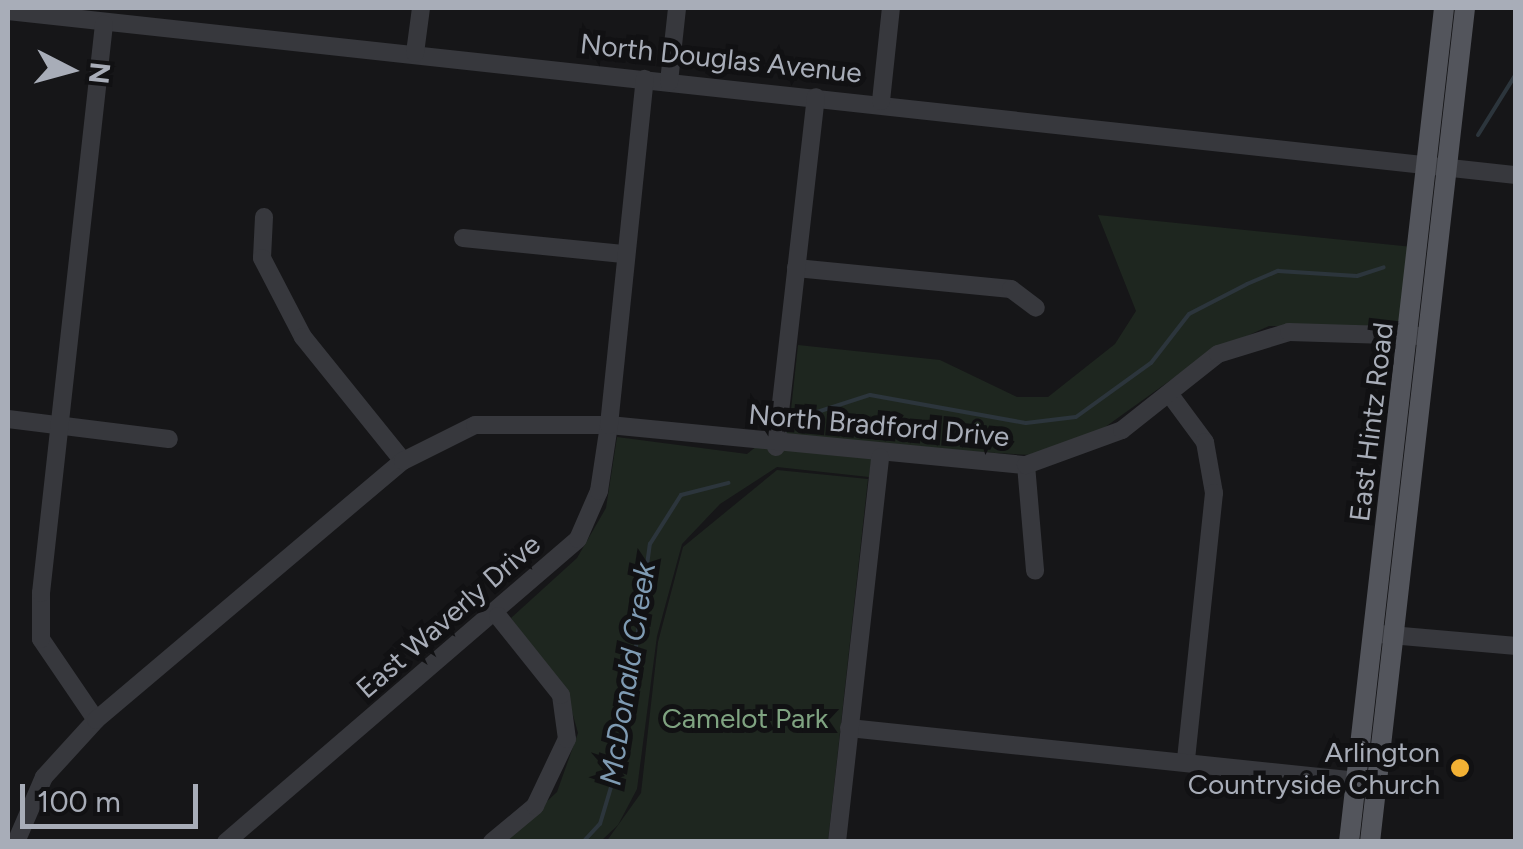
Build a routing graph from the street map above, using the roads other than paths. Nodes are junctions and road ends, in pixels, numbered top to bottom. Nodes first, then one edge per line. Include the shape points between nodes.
1 (176, 8) edge
2 (421, 8) edge
3 (677, 8) edge
4 (891, 8) edge
5 (1444, 8) edge
6 (1465, 8) edge
7 (8, 10) edge
8 (104, 24) junction
9 (174, 28) junction
10 (415, 53) junction
11 (645, 79) junction
12 (668, 82) junction
13 (816, 97) junction
14 (881, 101) junction
15 (1438, 167) junction
16 (1516, 175) edge
17 (264, 216) dead end
18 (463, 238) dead end
19 (623, 254) junction
20 (796, 268) junction
21 (1036, 308) dead end
22 (1418, 336) junction
23 (1171, 396) junction
24 (8, 419) edge
25 (609, 425) junction
26 (60, 426) junction
27 (169, 439) dead end
28 (776, 446) junction
29 (880, 457) junction
30 (403, 461) junction
31 (1026, 465) junction
32 (1035, 571) dead end
33 (498, 616) junction
34 (1384, 635) junction
35 (1516, 646) edge
36 (96, 720) junction
37 (850, 728) junction
38 (1186, 759) junction
39 (1366, 782) junction
40 (16, 842) edge
41 (226, 842) edge
42 (492, 842) edge
43 (837, 842) edge
44 (1349, 842) edge
45 (1370, 842) edge

1 - 9 street
2 - 10 street
3 - 12 street
4 - 14 street
5 - 15 main road, East Hintz Road
6 - 15 main road, East Hintz Road
7 - 8 street, North Douglas Avenue
8 - 9 street, North Douglas Avenue
8 - 26 street
9 - 10 street, North Douglas Avenue
10 - 11 street, North Douglas Avenue
11 - 12 street, North Douglas Avenue
11 - 19 street, East Waverly Drive
12 - 13 street, North Douglas Avenue
13 - 14 street, North Douglas Avenue
13 - 20 street
14 - 15 street, North Douglas Avenue
15 - 16 street, North Douglas Avenue
15 - 22 main road, East Hintz Road
17 - 30 street via 262,258 303,337
18 - 19 street
19 - 25 street, East Waverly Drive
20 - 21 street via 1011,289
20 - 28 street
22 - 23 street, North Bradford Drive via 1289,332 1218,354
22 - 34 main road, East Hintz Road
23 - 31 street, North Bradford Drive via 1122,430
23 - 38 street via 1205,442 1214,493
24 - 26 street
25 - 28 street, North Bradford Drive
25 - 30 street, North Bradford Drive via 474,426
25 - 33 street, East Waverly Drive via 598,491 578,538
26 - 27 street
26 - 36 street via 41,639
28 - 29 street, North Bradford Drive
29 - 31 street, North Bradford Drive
29 - 37 street
30 - 36 street, North Bradford Drive
31 - 32 street
33 - 41 street, East Waverly Drive
33 - 42 street via 561,695 567,739 535,806
34 - 35 street
34 - 39 main road, East Hintz Road
36 - 40 street, North Bradford Drive via 44,777
37 - 38 street
37 - 43 street
38 - 39 street
39 - 44 main road, East Hintz Road
39 - 45 main road, East Hintz Road

